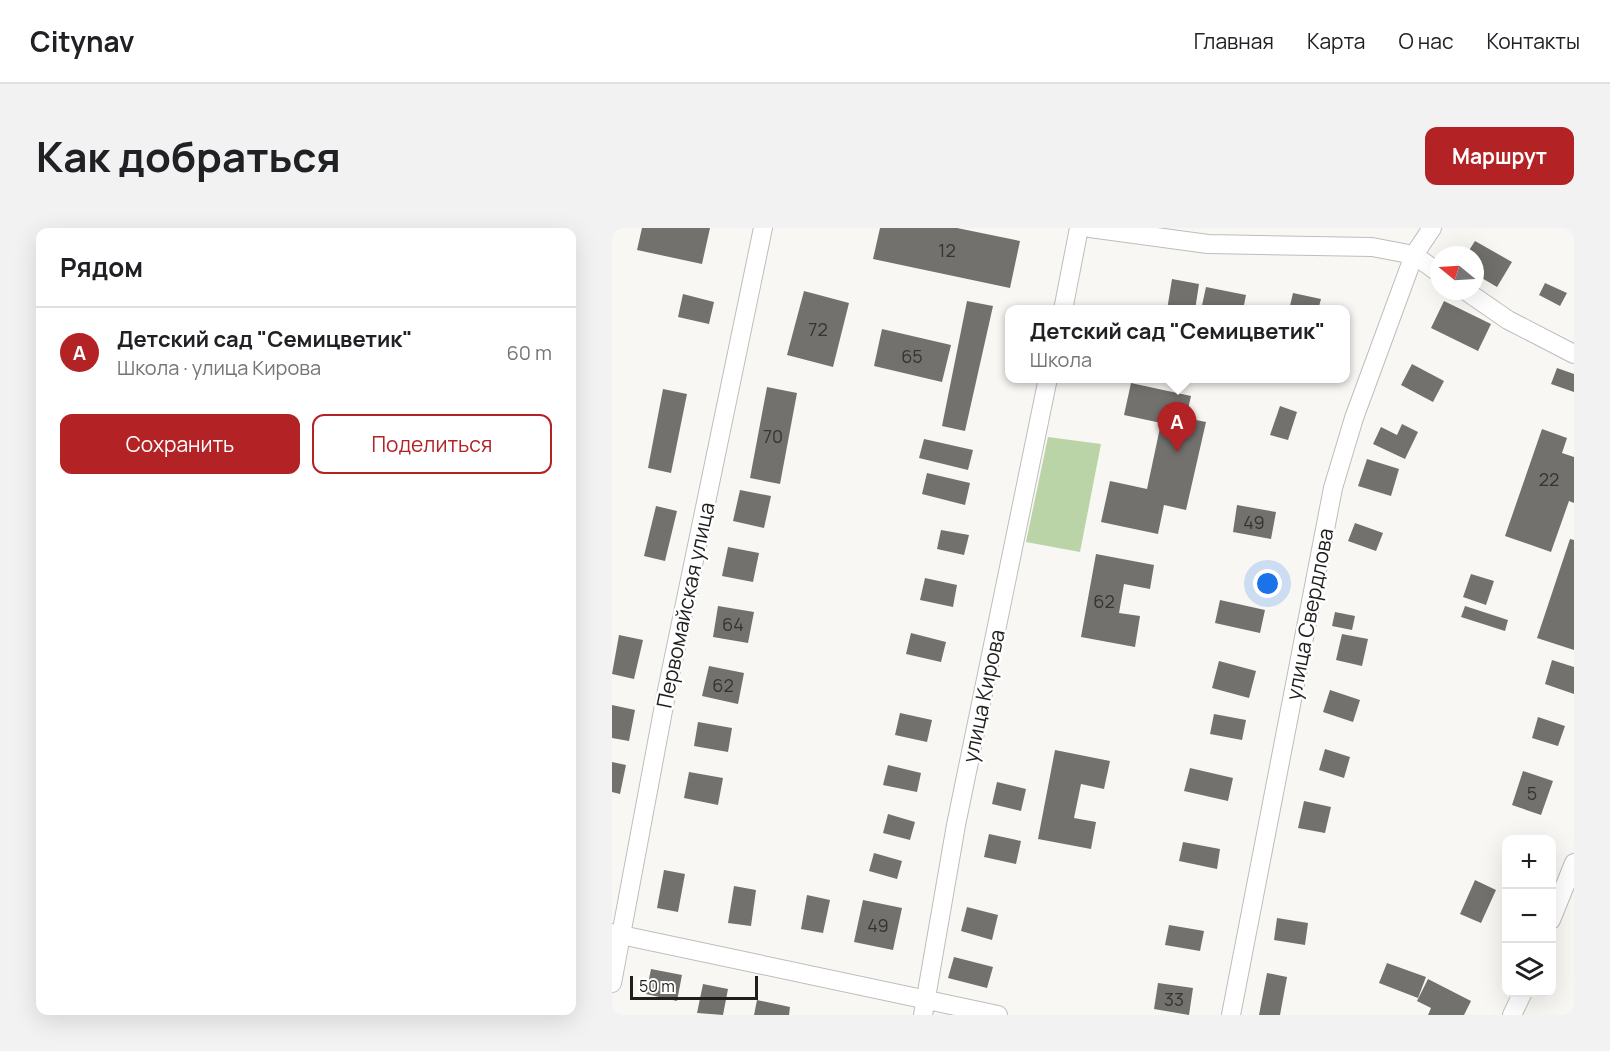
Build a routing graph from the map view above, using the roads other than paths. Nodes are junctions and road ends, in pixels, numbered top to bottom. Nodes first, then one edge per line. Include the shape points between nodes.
1 (763, 228) edge
2 (1079, 228) edge
3 (1090, 228) edge
4 (1432, 228) edge
5 (1414, 255) junction
6 (1430, 267) edge
7 (1479, 300) edge
8 (1063, 305) edge
9 (1574, 354) edge
10 (1047, 383) edge
11 (1574, 863) edge
12 (1556, 908) edge
13 (617, 934) edge
14 (612, 983) edge
15 (1521, 997) edge
16 (924, 1007) edge
17 (998, 1015) edge
18 (1231, 1015) edge
19 (1512, 1015) edge

1 - 13 street, Первомайская улица
2 - 8 street
3 - 5 street via 1208,244 1372,247
4 - 5 street, улица Свердлова
5 - 6 street
5 - 18 street, улица Свердлова via 1354,418 1334,488
7 - 9 street via 1508,320
10 - 16 street, улица Кирова via 956,825
11 - 12 street
13 - 14 street, Первомайская улица
13 - 16 street
15 - 19 street
16 - 17 street

